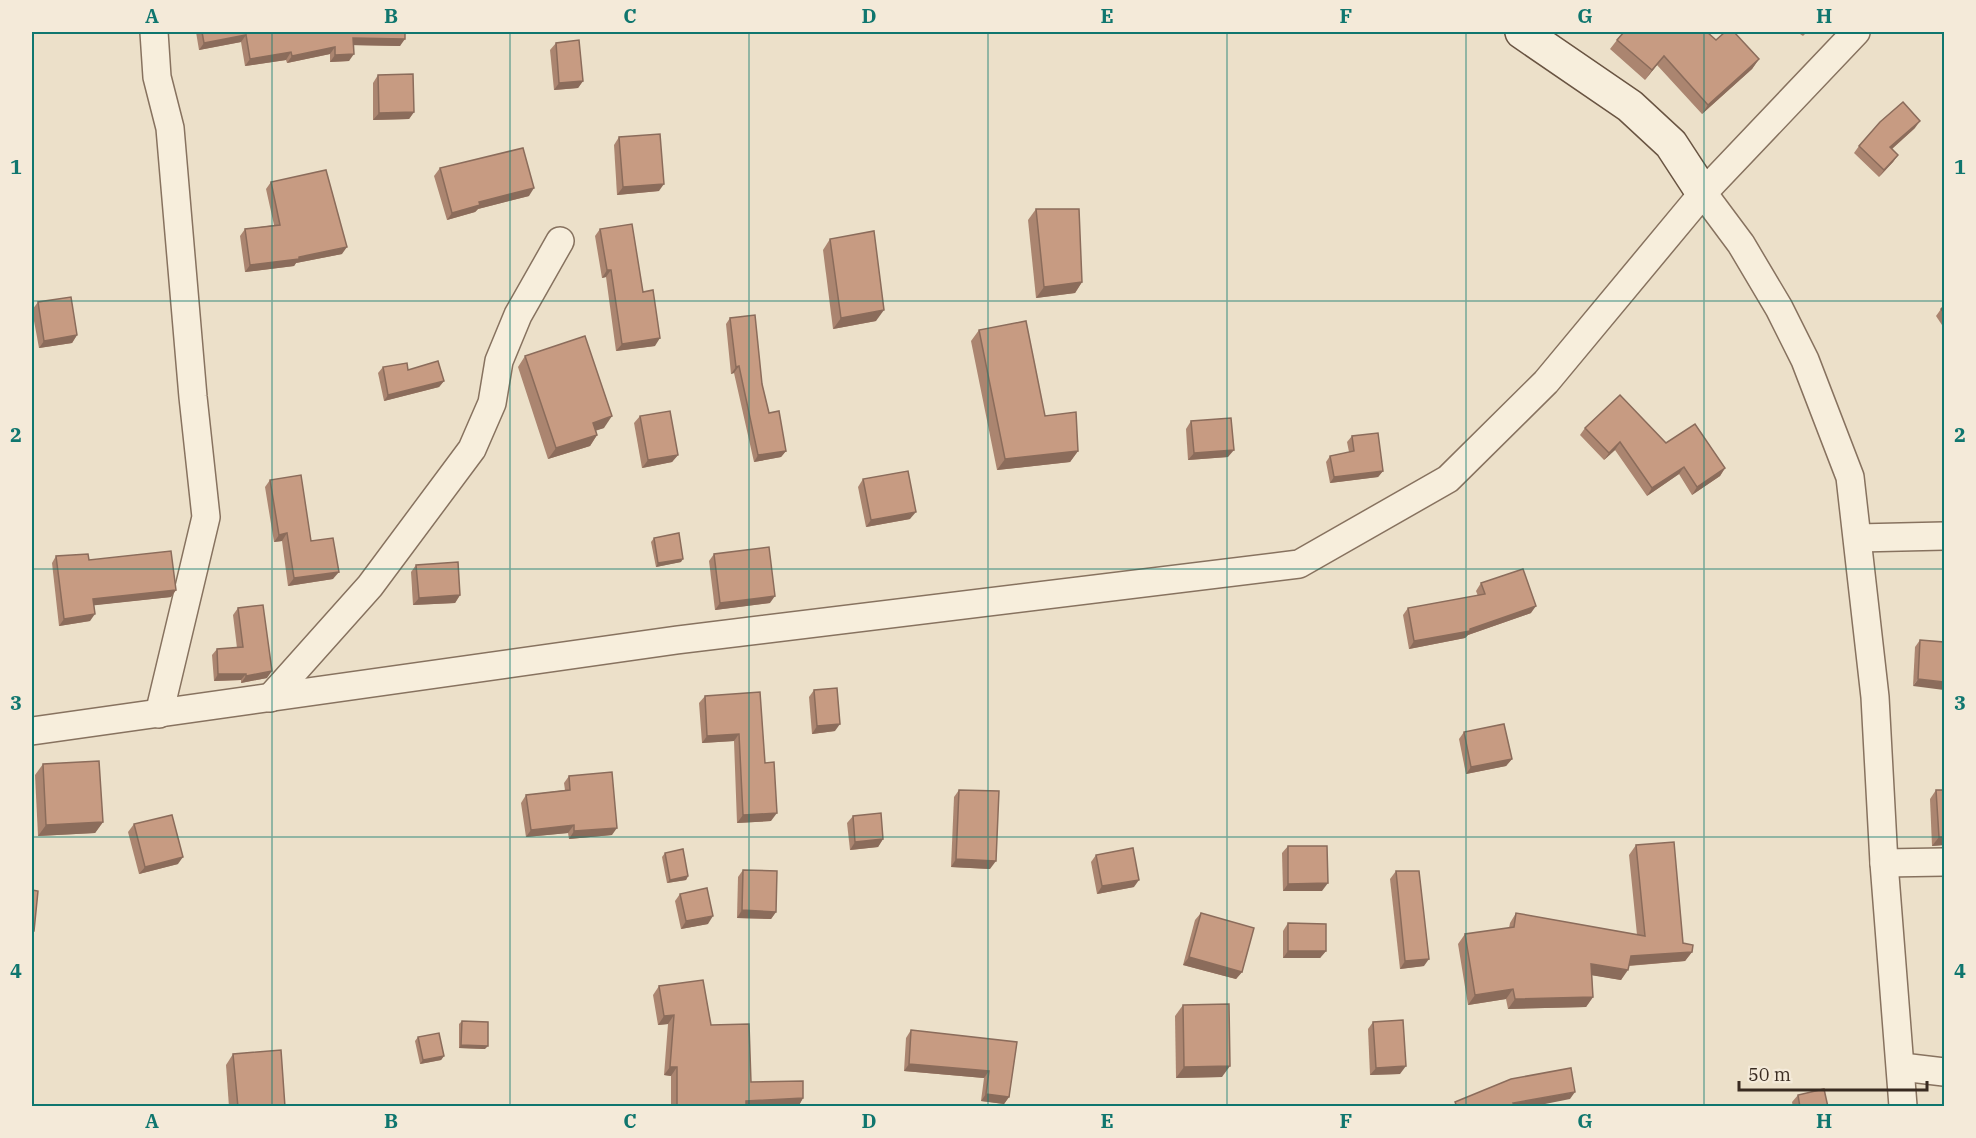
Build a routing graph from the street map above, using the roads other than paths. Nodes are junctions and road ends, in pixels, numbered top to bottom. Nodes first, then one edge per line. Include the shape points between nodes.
1 (154, 32) edge
2 (1522, 32) edge
3 (1856, 32) edge
4 (1703, 193) junction
5 (560, 241) dead end
6 (1944, 536) edge
7 (1858, 538) junction
8 (270, 698) junction
9 (159, 714) junction
10 (32, 731) edge
11 (1944, 862) edge
12 (1884, 863) junction
13 (1902, 1067) junction
14 (1944, 1072) edge
15 (1903, 1107) edge

1 - 9 street via 157,77 170,128 206,517
2 - 4 street via 1630,106 1671,144
3 - 4 street
4 - 7 street via 1741,243 1805,360 1850,477
4 - 8 street via 1546,382 1448,479 1299,564 677,640
5 - 8 street via 518,315 499,361 492,403 472,449 370,586
6 - 7 street
7 - 12 street via 1875,697
8 - 9 street
9 - 10 street
11 - 12 street
12 - 13 street
13 - 14 street
13 - 15 street

